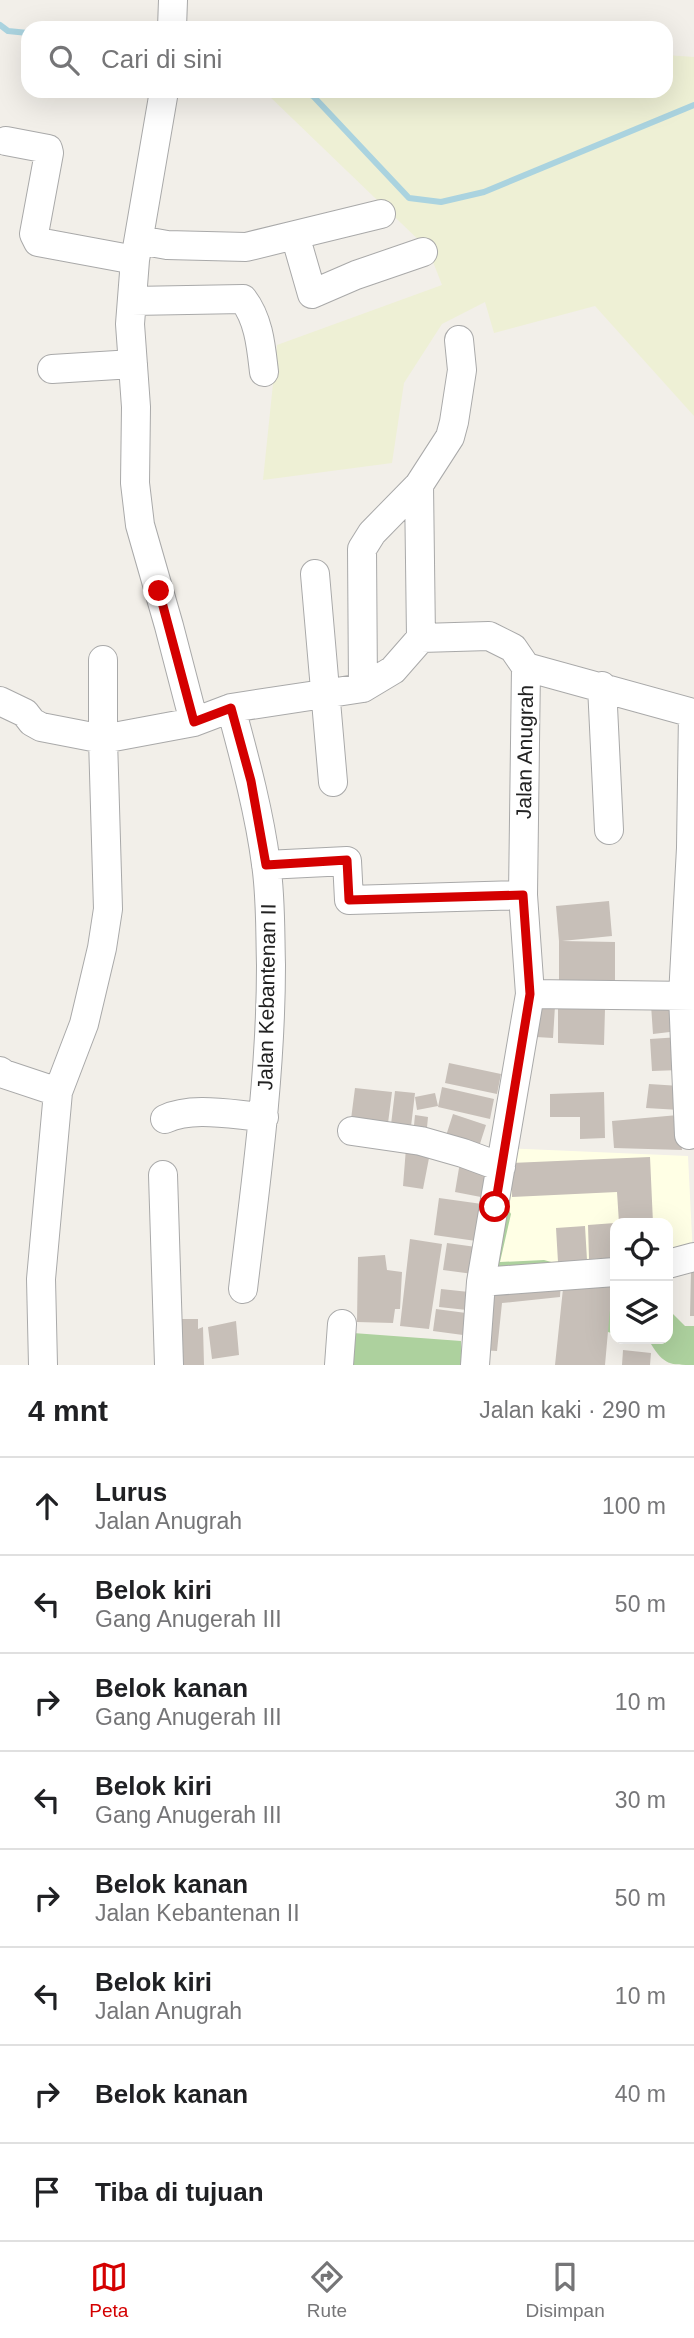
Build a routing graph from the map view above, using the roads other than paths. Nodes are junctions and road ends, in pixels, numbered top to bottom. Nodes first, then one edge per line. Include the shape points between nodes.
1 (163, 98) edge
2 (6, 141) dead end
3 (381, 214) dead end
4 (295, 235) junction
5 (137, 250) junction
6 (422, 252) dead end
7 (132, 301) junction
8 (459, 340) dead end
9 (133, 364) junction
10 (52, 369) dead end
11 (264, 372) dead end
12 (419, 485) junction
13 (315, 574) dead end
14 (421, 638) junction
15 (103, 660) dead end
16 (526, 667) junction
17 (602, 686) junction
18 (363, 688) junction
19 (325, 695) junction
20 (0, 701) edge
21 (231, 708) junction
22 (693, 711) edge
23 (194, 722) junction
24 (103, 740) junction
25 (333, 782) dead end
26 (609, 830) dead end
27 (693, 848) edge
28 (266, 865) junction
29 (523, 895) junction
30 (530, 994) junction
31 (688, 996) edge
32 (0, 1071) edge
33 (58, 1092) junction
34 (264, 1117) junction
35 (165, 1119) dead end
36 (352, 1131) dead end
37 (689, 1135) dead end
38 (501, 1167) junction
39 (163, 1175) dead end
40 (694, 1257) edge
41 (673, 1263) edge
42 (610, 1272) edge
43 (481, 1282) junction
44 (243, 1290) dead end
45 (342, 1324) dead end
46 (43, 1365) edge
47 (169, 1365) edge
48 (339, 1365) edge
49 (475, 1365) edge

1 - 5 street
2 - 5 street via 48,149 34,234 37,240
3 - 4 street
4 - 5 street via 246,247 167,245
4 - 6 street via 301,299
5 - 7 street
7 - 9 street
7 - 11 street via 243,299 257,327
8 - 12 street via 462,370 454,422
9 - 10 street
9 - 23 street via 140,525
12 - 14 street
12 - 18 street via 362,549
13 - 19 street
14 - 16 street, Jalan Anugrah via 489,636 513,649
14 - 18 street via 394,670
15 - 24 street
16 - 17 street
16 - 29 street, Jalan Anugrah
17 - 22 street
17 - 26 street
18 - 19 street
19 - 21 street
19 - 25 street
20 - 24 street via 41,727
21 - 23 street
21 - 28 street, Jalan Kebantenan II via 251,781
22 - 27 street
23 - 24 street
24 - 33 street via 108,909 84,1024
27 - 31 street
28 - 29 street via 347,860 349,900
28 - 34 street, Jalan Kebantenan II via 271,1029
29 - 30 street, Jalan Anugrah
30 - 31 street
30 - 38 street, Jalan Anugrah
31 - 37 street
32 - 33 street
33 - 46 street via 41,1279
34 - 35 street via 192,1112
34 - 44 street, Jalan Kebantenan II
36 - 38 street via 421,1141
38 - 43 street, Jalan Anugrah
39 - 47 street
40 - 41 street
42 - 43 street
43 - 49 street, Jalan Anugrah
45 - 48 street

